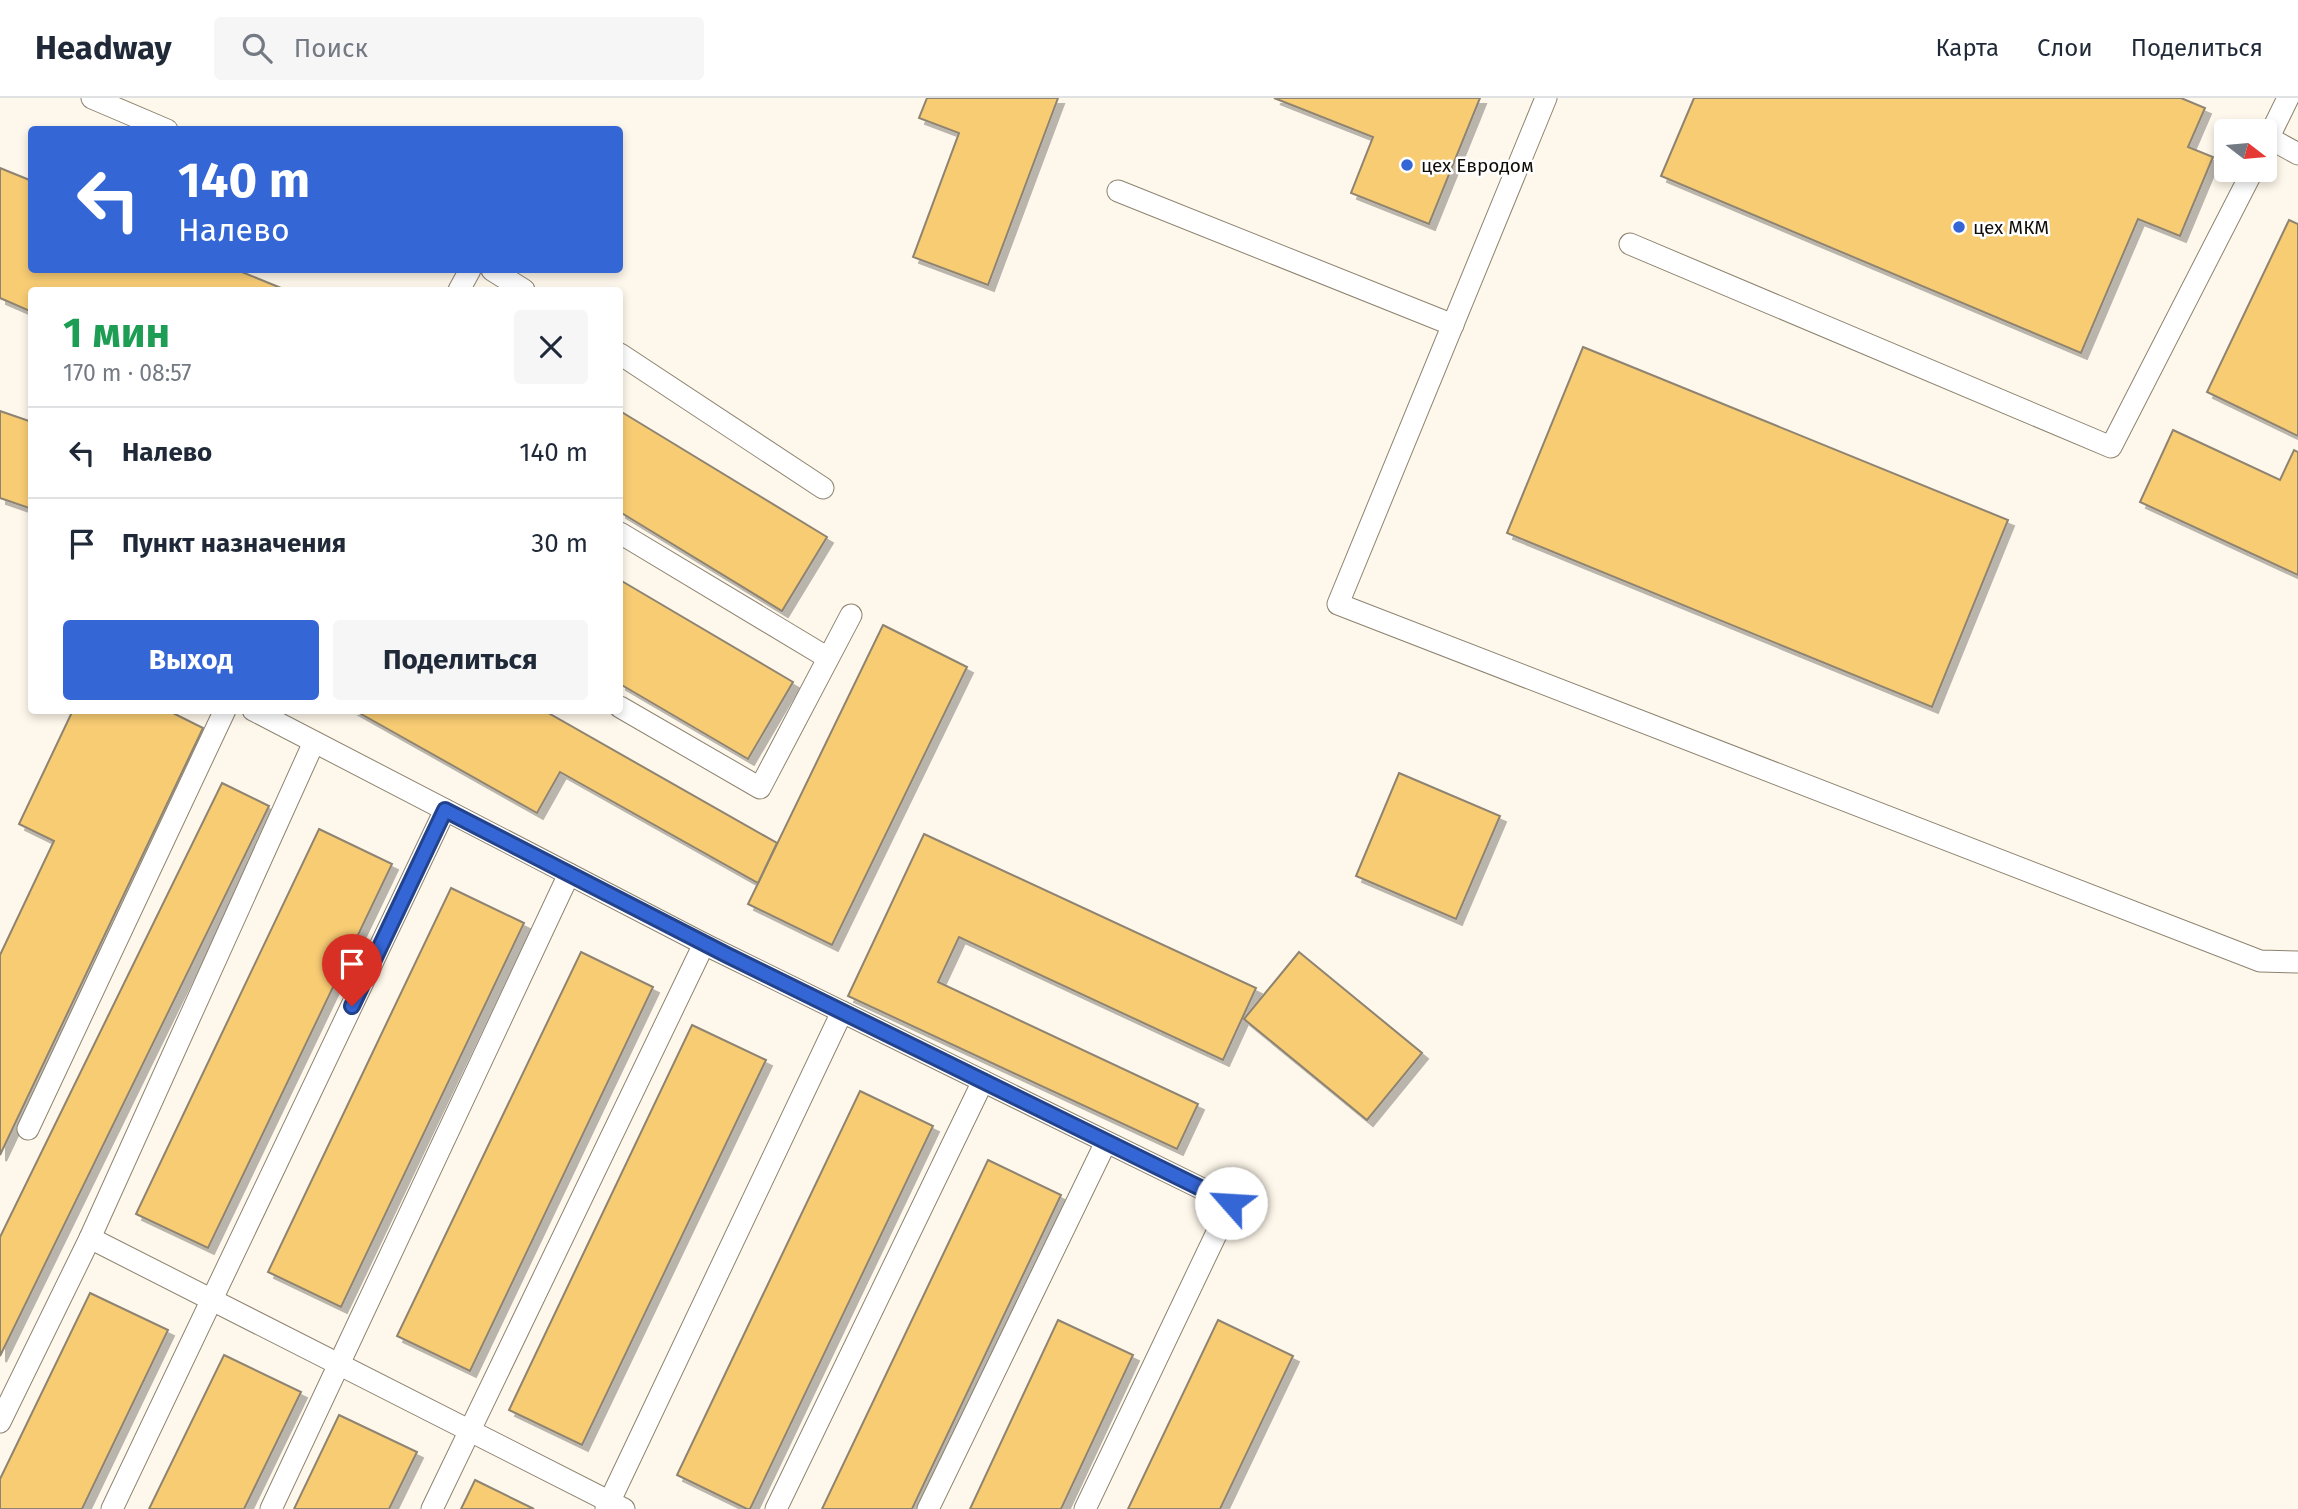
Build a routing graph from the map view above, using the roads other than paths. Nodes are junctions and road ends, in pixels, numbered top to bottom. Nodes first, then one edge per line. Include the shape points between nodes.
1 (92, 98) edge
2 (1546, 98) edge
3 (2288, 98) edge
4 (2277, 122) edge
5 (158, 126) edge
6 (2277, 147) edge
7 (2298, 154) edge
8 (2247, 182) edge
9 (1118, 191) dead end
10 (1630, 244) dead end
11 (497, 273) edge
12 (519, 287) edge
13 (1453, 325) junction
14 (623, 356) edge
15 (823, 488) dead end
16 (623, 535) edge
17 (850, 615) dead end
18 (828, 658) junction
19 (623, 710) edge
20 (223, 714) edge
21 (261, 714) edge
22 (314, 742) junction
23 (445, 810) junction
24 (569, 874) junction
25 (704, 944) junction
26 (2298, 962) edge
27 (842, 1012) junction
28 (983, 1082) junction
29 (28, 1129) dead end
30 (1106, 1142) junction
31 (90, 1238) junction
32 (214, 1301) junction
33 (341, 1365) junction
34 (0, 1422) edge
35 (470, 1431) junction
36 (613, 1507) edge
37 (112, 1509) edge
38 (271, 1509) edge
39 (432, 1509) edge
40 (776, 1509) edge
41 (928, 1509) edge
42 (1085, 1509) edge

1 - 5 lane
2 - 13 lane
3 - 4 lane
6 - 7 lane
8 - 10 lane via 2111,447
9 - 13 lane
11 - 12 lane
13 - 26 lane via 1338,604 2260,961
14 - 15 lane
16 - 18 lane
17 - 18 lane
18 - 19 lane via 760,788
20 - 29 lane
21 - 22 lane
22 - 23 lane
22 - 31 lane
23 - 24 lane
23 - 32 lane
24 - 25 lane
24 - 33 lane
25 - 27 lane
25 - 35 lane
27 - 28 lane
27 - 36 lane
28 - 30 lane
28 - 40 lane
30 - 41 lane
30 - 42 lane via 1231,1203
31 - 32 lane
31 - 34 lane
32 - 33 lane
32 - 37 lane
33 - 35 lane
33 - 38 lane
35 - 36 lane
35 - 39 lane

